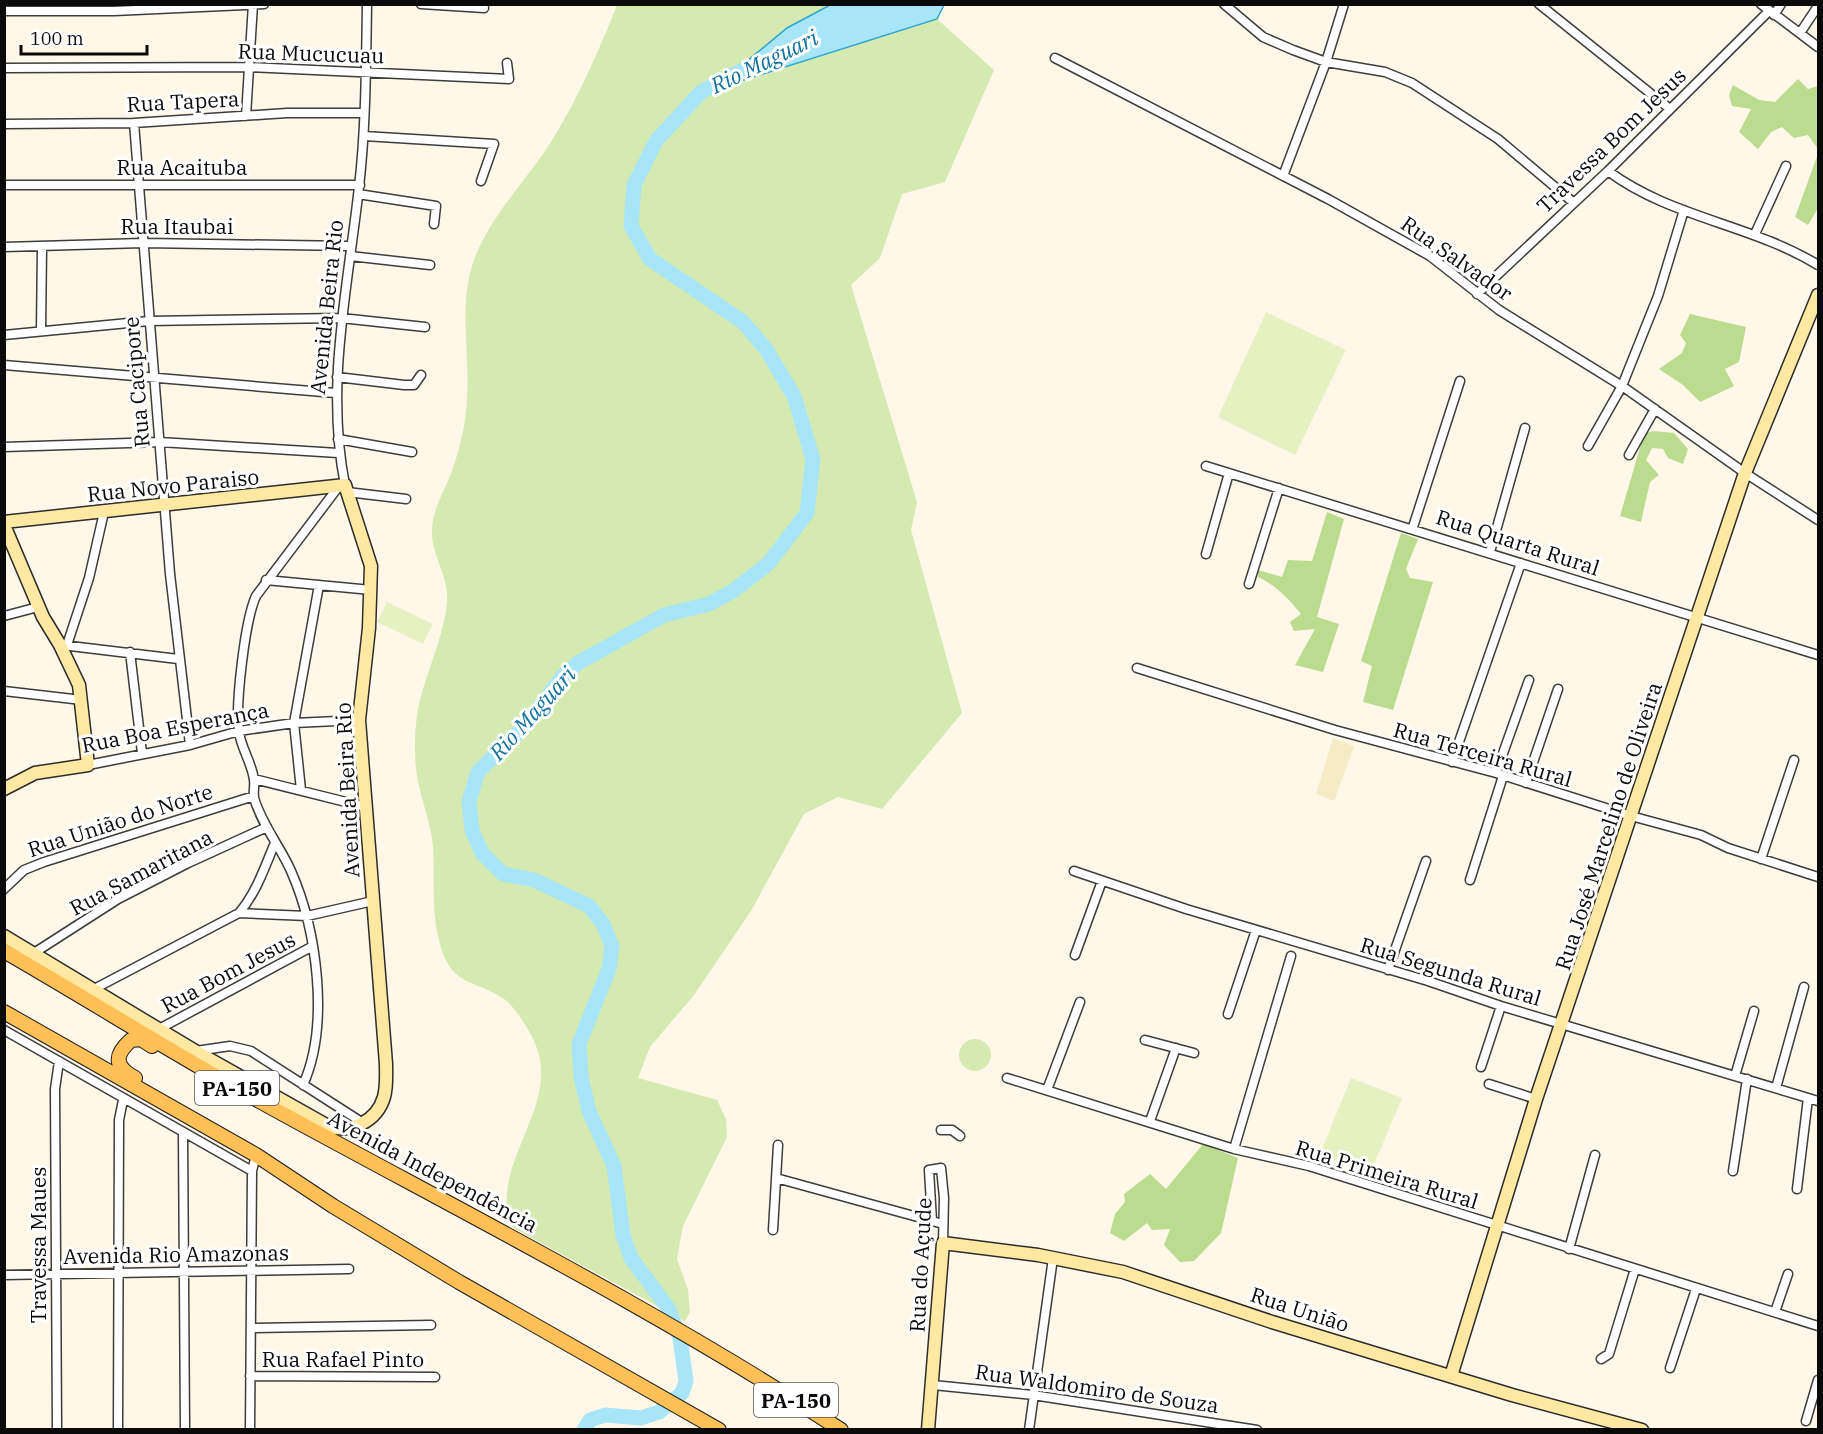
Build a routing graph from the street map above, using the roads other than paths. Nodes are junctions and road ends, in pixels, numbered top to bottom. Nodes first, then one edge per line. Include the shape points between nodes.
1 (264, 4) edge
2 (368, 4) edge
3 (422, 4) edge
4 (1224, 4) edge
5 (1344, 4) edge
6 (1539, 4) edge
7 (1761, 4) edge
8 (1781, 4) edge
9 (253, 5) edge
10 (1818, 6) edge
11 (484, 8) dead end
12 (4, 11) edge
13 (1772, 13) junction
14 (1800, 33) junction
15 (1818, 47) edge
16 (1055, 58) dead end
17 (1326, 62) junction
18 (507, 63) dead end
19 (4, 68) edge
20 (247, 68) junction
21 (365, 74) junction
22 (1670, 109) junction
23 (364, 113) junction
24 (246, 116) junction
25 (134, 123) junction
26 (4, 124) edge
27 (364, 136) junction
28 (1786, 166) dead end
29 (1608, 171) junction
30 (1283, 176) junction
31 (482, 181) dead end
32 (138, 184) junction
33 (4, 186) edge
34 (359, 190) junction
35 (1574, 203) junction
36 (1684, 210) junction
37 (434, 224) dead end
38 (1755, 234) junction
39 (143, 243) junction
40 (350, 246) junction
41 (4, 247) edge
42 (42, 247) junction
43 (350, 256) junction
44 (430, 265) dead end
45 (1818, 265) edge
46 (1477, 294) junction
47 (1818, 295) edge
48 (341, 318) junction
49 (149, 321) junction
50 (425, 327) dead end
51 (42, 332) junction
52 (4, 335) edge
53 (4, 365) edge
54 (421, 375) dead end
55 (337, 377) junction
56 (156, 378) junction
57 (1460, 381) dead end
58 (1622, 386) junction
59 (335, 393) junction
60 (1655, 409) junction
61 (1525, 428) dead end
62 (338, 439) junction
63 (160, 442) junction
64 (1588, 446) dead end
65 (4, 447) edge
66 (338, 453) junction
67 (412, 453) dead end
68 (1629, 455) dead end
69 (1206, 466) dead end
70 (1229, 473) junction
71 (1745, 473) junction
72 (344, 488) junction
73 (1279, 488) junction
74 (406, 499) dead end
75 (165, 506) junction
76 (104, 512) junction
77 (1818, 520) edge
78 (4, 523) edge
79 (1413, 528) junction
80 (1490, 552) junction
81 (1206, 554) dead end
82 (1521, 563) junction
83 (266, 580) junction
84 (1249, 584) dead end
85 (319, 585) junction
86 (371, 590) junction
87 (38, 607) junction
88 (4, 616) edge
89 (1697, 618) junction
90 (64, 645) junction
91 (130, 652) junction
92 (1818, 655) edge
93 (178, 659) junction
94 (1137, 668) dead end
95 (1529, 680) dead end
96 (1558, 689) dead end
97 (4, 691) edge
98 (82, 700) junction
99 (359, 720) junction
100 (294, 723) junction
101 (239, 731) junction
102 (190, 745) junction
103 (142, 753) junction
104 (1794, 760) dead end
105 (1452, 762) junction
106 (88, 765) junction
107 (1499, 774) junction
108 (254, 778) junction
109 (1526, 783) junction
110 (4, 789) edge
111 (301, 790) junction
112 (254, 796) junction
113 (366, 807) junction
114 (1631, 816) junction
115 (267, 827) junction
116 (274, 845) junction
117 (1761, 859) junction
118 (1426, 861) dead end
119 (1074, 871) dead end
120 (1818, 877) edge
121 (1102, 878) junction
122 (1470, 880) dead end
123 (4, 889) edge
124 (373, 901) junction
125 (239, 913) junction
126 (307, 916) junction
127 (1256, 930) junction
128 (4, 936) edge
129 (313, 946) junction
130 (4, 951) edge
131 (34, 953) junction
132 (1075, 956) dead end
133 (1292, 956) dead end
134 (1388, 970) junction
135 (1804, 987) dead end
136 (94, 989) junction
137 (1080, 1002) dead end
138 (1501, 1006) junction
139 (1754, 1011) dead end
140 (4, 1012) edge
141 (1228, 1014) dead end
142 (1563, 1024) junction
143 (159, 1029) junction
144 (4, 1030) edge
145 (1145, 1040) dead end
146 (1176, 1048) junction
147 (195, 1051) junction
148 (1194, 1053) dead end
149 (59, 1061) junction
150 (1481, 1067) dead end
151 (1735, 1076) junction
152 (1007, 1078) dead end
153 (1747, 1079) junction
154 (1489, 1084) dead end
155 (303, 1085) junction
156 (1776, 1088) junction
157 (1047, 1090) junction
158 (247, 1094) junction
159 (1539, 1096) junction
160 (1808, 1098) junction
161 (123, 1100) junction
162 (1818, 1101) edge
163 (285, 1109) junction
164 (1150, 1121) junction
165 (363, 1123) junction
166 (941, 1130) dead end
167 (183, 1134) junction
168 (960, 1136) dead end
169 (225, 1138) junction
170 (778, 1145) dead end
171 (1234, 1149) junction
172 (256, 1155) junction
173 (1595, 1155) dead end
174 (252, 1171) junction
175 (1733, 1171) dead end
176 (776, 1178) junction
177 (1797, 1189) dead end
178 (932, 1221) junction
179 (944, 1224) junction
180 (1497, 1227) junction
181 (773, 1230) dead end
182 (943, 1243) junction
183 (1569, 1249) junction
184 (1053, 1258) junction
185 (349, 1269) dead end
186 (1635, 1269) junction
187 (249, 1271) junction
188 (183, 1273) junction
189 (120, 1274) junction
190 (1788, 1274) dead end
191 (4, 1275) edge
192 (55, 1275) junction
193 (1696, 1289) junction
194 (1775, 1312) junction
195 (431, 1325) dead end
196 (1818, 1326) edge
197 (251, 1328) junction
198 (1601, 1359) dead end
199 (1670, 1368) dead end
200 (250, 1376) junction
201 (1451, 1376) junction
202 (435, 1377) dead end
203 (1818, 1380) edge
204 (933, 1385) junction
205 (1033, 1395) junction
206 (1806, 1421) dead end
207 (57, 1430) edge
208 (118, 1430) edge
209 (185, 1430) edge
210 (250, 1430) edge
211 (719, 1430) edge
212 (841, 1430) edge
213 (928, 1430) edge
214 (1029, 1430) edge
215 (1257, 1430) edge
216 (1642, 1430) edge

1 - 9 street
2 - 21 street, Avenida Beira Rio
3 - 11 street
4 - 17 street via 1263,38
5 - 17 street
6 - 22 street
7 - 13 street
8 - 13 street, Travessa Bom Jesus
9 - 12 street
9 - 20 street
10 - 14 street
13 - 14 street
13 - 22 street, Travessa Bom Jesus
14 - 15 street
16 - 30 street, Rua Salvador
17 - 30 street
17 - 35 street via 1385,72 1412,82 1498,140
18 - 21 street, Rua Mucucuau via 509,79
19 - 20 street, Rua Mucucuau
20 - 21 street, Rua Mucucuau
20 - 24 street
21 - 23 street, Avenida Beira Rio
22 - 29 street, Travessa Bom Jesus
23 - 24 street, Rua Tapera
23 - 27 street, Avenida Beira Rio
24 - 25 street, Rua Tapera
25 - 26 street, Rua Tapera
25 - 32 street, Rua Cacipore
27 - 31 street via 494,144
27 - 34 street, Avenida Beira Rio
28 - 38 street
29 - 35 street, Travessa Bom Jesus
29 - 36 street via 1654,200
30 - 46 street, Rua Salvador via 1430,256
32 - 33 street, Rua Acaituba
32 - 34 street, Rua Acaituba
32 - 39 street, Rua Cacipore
34 - 37 street, Rua Acaituba via 436,206
34 - 40 street, Avenida Beira Rio
35 - 46 street, Travessa Bom Jesus
36 - 38 street
36 - 58 street via 1658,296
38 - 45 street via 1788,246
39 - 40 street, Rua Itaubai
39 - 42 street, Rua Itaubai
39 - 49 street, Rua Cacipore
40 - 43 street, Avenida Beira Rio
41 - 42 street, Rua Itaubai
42 - 51 street
43 - 44 street
43 - 48 street, Avenida Beira Rio
46 - 58 street, Rua Salvador
47 - 71 street, Rua José Marcelino de Oliveira
48 - 49 street
48 - 50 street
48 - 55 street, Avenida Beira Rio
49 - 51 street
49 - 56 street, Rua Cacipore
51 - 52 street
53 - 56 street
54 - 55 street via 414,385
55 - 59 street, Avenida Beira Rio
56 - 59 street
56 - 63 street, Rua Cacipore
57 - 79 street
58 - 60 street, Rua Salvador
58 - 64 street
59 - 62 street, Avenida Beira Rio
60 - 68 street
60 - 71 street, Rua Salvador
61 - 80 street
62 - 66 street, Avenida Beira Rio
62 - 67 street
63 - 65 street
63 - 66 street
63 - 75 street, Rua Cacipore
66 - 72 street, Avenida Beira Rio
69 - 70 street, Rua Quarta Rural
70 - 73 street, Rua Quarta Rural
70 - 81 street
71 - 77 street, Rua Salvador
71 - 89 street, Rua José Marcelino de Oliveira
72 - 74 street
72 - 75 street, Rua Novo Paraiso
72 - 83 street
72 - 86 street, Avenida Beira Rio via 371,566
73 - 79 street, Rua Quarta Rural
73 - 84 street
75 - 76 street, Rua Novo Paraiso
75 - 93 street, Rua Cacipore
76 - 78 street, Rua Novo Paraiso
76 - 90 street via 89,578
78 - 87 street
79 - 80 street, Rua Quarta Rural
80 - 82 street, Rua Quarta Rural
82 - 89 street, Rua Quarta Rural
82 - 105 street
83 - 85 street
83 - 101 street via 250,609
85 - 86 street
85 - 100 street
86 - 99 street, Avenida Beira Rio
87 - 88 street
87 - 90 street
89 - 92 street, Rua Quarta Rural
89 - 114 street, Rua José Marcelino de Oliveira
90 - 91 street
90 - 98 street
91 - 93 street
91 - 103 street
93 - 102 street, Rua Cacipore
94 - 105 street, Rua Terceira Rural via 1178,677 1214,696
95 - 107 street
96 - 109 street
97 - 98 street
98 - 106 street
99 - 100 street, Rua Boa Esperança
99 - 113 street, Avenida Beira Rio
100 - 101 street, Rua Boa Esperança
100 - 111 street
101 - 102 street, Rua Boa Esperança
101 - 108 street
102 - 103 street, Rua Boa Esperança
103 - 106 street, Rua Boa Esperança
104 - 117 street
105 - 107 street, Rua Terceira Rural
106 - 110 street, Rua Boa Esperança via 34,773
107 - 109 street, Rua Terceira Rural
107 - 122 street
108 - 111 street
108 - 112 street
109 - 114 street, Rua Terceira Rural
111 - 113 street
112 - 115 street
112 - 123 street, Rua União do Norte via 44,862 24,870
113 - 124 street, Avenida Beira Rio
114 - 117 street, Rua Terceira Rural via 1701,835
114 - 142 street, Rua José Marcelino de Oliveira
115 - 116 street
115 - 131 street, Rua Samaritana via 118,899
116 - 125 street via 259,883
116 - 126 street via 290,868
117 - 120 street, Rua Terceira Rural
118 - 134 street
119 - 121 street, Rua Segunda Rural
121 - 127 street, Rua Segunda Rural
121 - 132 street
124 - 126 street
124 - 165 street, Avenida Beira Rio via 386,1086 381,1105
125 - 126 street
125 - 136 street
126 - 129 street
127 - 134 street, Rua Segunda Rural via 1343,960
127 - 141 street
128 - 131 street
129 - 143 street, Rua Bom Jesus
129 - 155 street via 318,1001 311,1067
130 - 158 main road, Avenida Independência / PA-150
131 - 136 street
133 - 171 street
134 - 138 street, Rua Segunda Rural
135 - 156 street
136 - 143 street
137 - 157 street
138 - 142 street, Rua Segunda Rural
138 - 150 street
139 - 151 street
140 - 169 main road, PA-150
142 - 151 street, Rua Segunda Rural
142 - 159 street, Rua José Marcelino de Oliveira
143 - 147 street
144 - 149 street
145 - 146 street
146 - 148 street
146 - 164 street
147 - 155 street via 242,1048
147 - 163 street
149 - 161 street
149 - 192 street, Travessa Maues
151 - 153 street, Rua Segunda Rural
152 - 157 street, Rua Primeira Rural
153 - 156 street, Rua Segunda Rural
153 - 175 street
154 - 159 street
155 - 165 street
156 - 160 street, Rua Segunda Rural
157 - 164 street, Rua Primeira Rural
158 - 163 main road, Avenida Independência / PA-150
158 - 169 main road via 231,1090 141,1039 131,1040 120,1053 122,1071 212,1123
159 - 180 street, Rua José Marcelino de Oliveira
160 - 162 street, Rua Segunda Rural
160 - 177 street
161 - 167 street
161 - 189 street via 119,1120
163 - 165 street via 337,1129
163 - 212 main road, Avenida Independência / PA-150 via 750,1370
164 - 171 street, Rua Primeira Rural
166 - 168 street via 952,1130
167 - 174 street
167 - 188 street
169 - 172 main road, PA-150
170 - 176 street
171 - 180 street, Rua Primeira Rural via 1309,1166
172 - 174 street
172 - 211 main road, PA-150 via 459,1282
173 - 183 street
174 - 187 street
176 - 178 street
176 - 181 street
178 - 179 street
178 - 179 street, Rua do Açude via 929,1170 942,1167
179 - 182 street, Rua do Açude
180 - 183 street, Rua Primeira Rural
180 - 201 street, Rua José Marcelino de Oliveira
182 - 184 street, Rua União
182 - 204 street, Rua do Açude
183 - 186 street, Rua Primeira Rural
184 - 201 street, Rua União via 1123,1272
184 - 205 street
185 - 187 street, Avenida Rio Amazonas
186 - 193 street, Rua Primeira Rural
186 - 198 street via 1609,1354
187 - 188 street, Avenida Rio Amazonas
187 - 197 street
188 - 189 street, Avenida Rio Amazonas
188 - 209 street
189 - 192 street, Avenida Rio Amazonas
189 - 208 street
190 - 194 street
191 - 192 street, Avenida Rio Amazonas
192 - 207 street, Travessa Maues
193 - 194 street, Rua Primeira Rural
193 - 199 street
194 - 196 street, Rua Primeira Rural
195 - 197 street
197 - 200 street
200 - 202 street, Rua Rafael Pinto
200 - 210 street
201 - 216 street, Rua União
203 - 206 street
204 - 205 street, Rua Waldomiro de Souza
204 - 213 street, Rua do Açude
205 - 214 street
205 - 215 street, Rua Waldomiro de Souza

